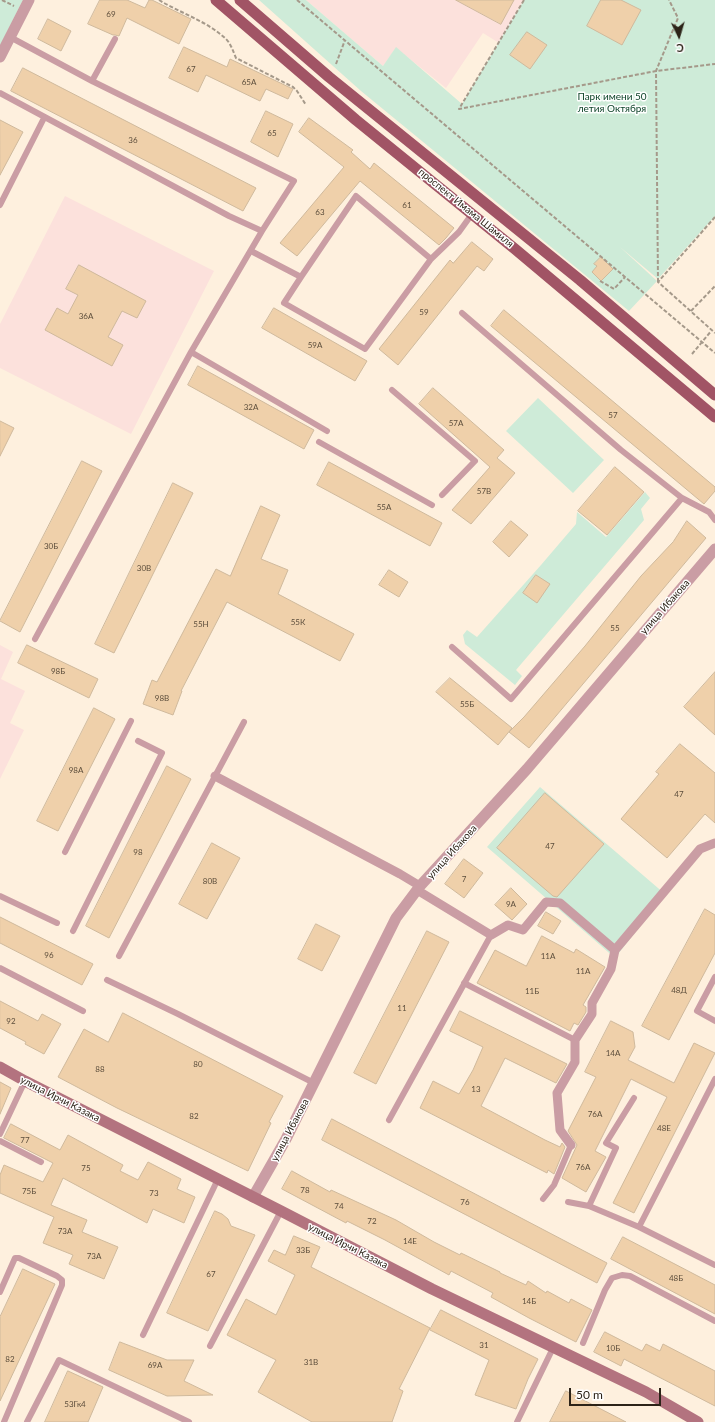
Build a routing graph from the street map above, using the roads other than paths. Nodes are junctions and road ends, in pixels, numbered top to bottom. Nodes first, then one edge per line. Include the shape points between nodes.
1 (29, 0) edge
2 (216, 0) edge
3 (240, 0) edge
4 (10, 37) junction
5 (115, 39) dead end
6 (0, 57) edge
7 (92, 81) junction
8 (0, 93) edge
9 (44, 118) junction
10 (0, 205) edge
11 (472, 214) junction
12 (262, 231) junction
13 (251, 251) junction
14 (431, 259) junction
15 (301, 277) junction
16 (462, 313) dead end
17 (191, 352) junction
18 (392, 390) dead end
19 (715, 395) edge
20 (715, 417) edge
21 (327, 431) dead end
22 (319, 442) dead end
23 (442, 495) dead end
24 (682, 498) junction
25 (432, 505) dead end
26 (715, 520) edge
27 (715, 548) edge
28 (35, 639) dead end
29 (452, 647) dead end
30 (130, 721) dead end
31 (244, 722) dead end
32 (138, 741) dead end
33 (215, 776) junction
34 (715, 843) edge
35 (65, 852) dead end
36 (419, 888) junction
37 (0, 896) edge
38 (57, 923) dead end
39 (73, 931) dead end
40 (491, 935) junction
41 (615, 950) junction
42 (120, 956) dead end
43 (0, 968) edge
44 (715, 977) edge
45 (107, 980) dead end
46 (464, 983) junction
47 (83, 1011) dead end
48 (715, 1021) edge
49 (575, 1040) junction
50 (0, 1067) edge
51 (715, 1079) edge
52 (25, 1081) junction
53 (314, 1083) junction
54 (634, 1098) dead end
55 (389, 1120) dead end
56 (0, 1134) edge
57 (0, 1141) edge
58 (571, 1145) joint
59 (41, 1162) dead end
60 (218, 1179) junction
61 (253, 1197) junction
62 (543, 1199) dead end
63 (568, 1202) dead end
64 (589, 1206) junction
65 (281, 1211) junction
66 (640, 1227) junction
67 (715, 1265) edge
68 (0, 1292) edge
69 (715, 1321) edge
70 (143, 1334) dead end
71 (583, 1342) dead end
72 (210, 1346) dead end
73 (553, 1348) junction
74 (4, 1422) edge
75 (27, 1422) edge
76 (189, 1422) edge
77 (517, 1422) edge
78 (698, 1422) edge

1 - 4 street
2 - 11 main road, проспект Имама Шамиля via 356,120
3 - 19 main road, проспект Имама Шамиля via 329,77 580,280
4 - 6 street
4 - 7 lane
5 - 7 lane
7 - 12 lane via 294,181
8 - 9 lane
9 - 10 lane
9 - 12 lane
11 - 14 lane via 459,232
11 - 20 main road, проспект Имама Шамиля
12 - 13 lane
13 - 15 lane
13 - 17 lane
14 - 15 lane via 356,196
14 - 15 lane via 365,349 284,303
16 - 24 lane via 621,450
17 - 21 lane
17 - 28 lane
18 - 23 lane via 475,461
22 - 25 lane
24 - 26 lane via 709,512
24 - 29 lane via 511,699
27 - 36 street, улица Ибакова via 527,769
30 - 35 lane
31 - 33 lane
32 - 39 lane via 162,753
33 - 36 street via 400,874
33 - 42 lane
34 - 41 street via 700,849
36 - 40 street
36 - 53 street, улица Ибакова via 396,918
37 - 38 lane
40 - 41 street via 508,925 523,930 546,902 560,903
40 - 46 lane
41 - 49 street via 611,969 592,1003 592,1014
43 - 47 lane
44 - 48 lane via 697,1011
45 - 53 lane
46 - 49 lane
46 - 55 lane
49 - 58 street via 575,1062 557,1093 560,1130
50 - 52 main road, улица Ирчи Казака
51 - 66 lane
52 - 56 lane
52 - 60 main road, улица Ирчи Казака
53 - 61 street, улица Ибакова
54 - 64 lane via 606,1143 616,1148
57 - 59 lane
58 - 62 lane via 554,1185
60 - 61 main road, улица Ирчи Казака
60 - 70 lane
61 - 65 main road, улица Ирчи Казака
63 - 64 lane
64 - 66 lane
65 - 72 lane
65 - 73 main road, улица Ирчи Казака
66 - 67 lane
68 - 74 lane via 15,1258 20,1258 62,1280
69 - 71 lane via 630,1276 622,1275 612,1278 605,1290
73 - 77 lane
73 - 78 main road, улица Ирчи Казака via 646,1392
75 - 76 lane via 59,1360

